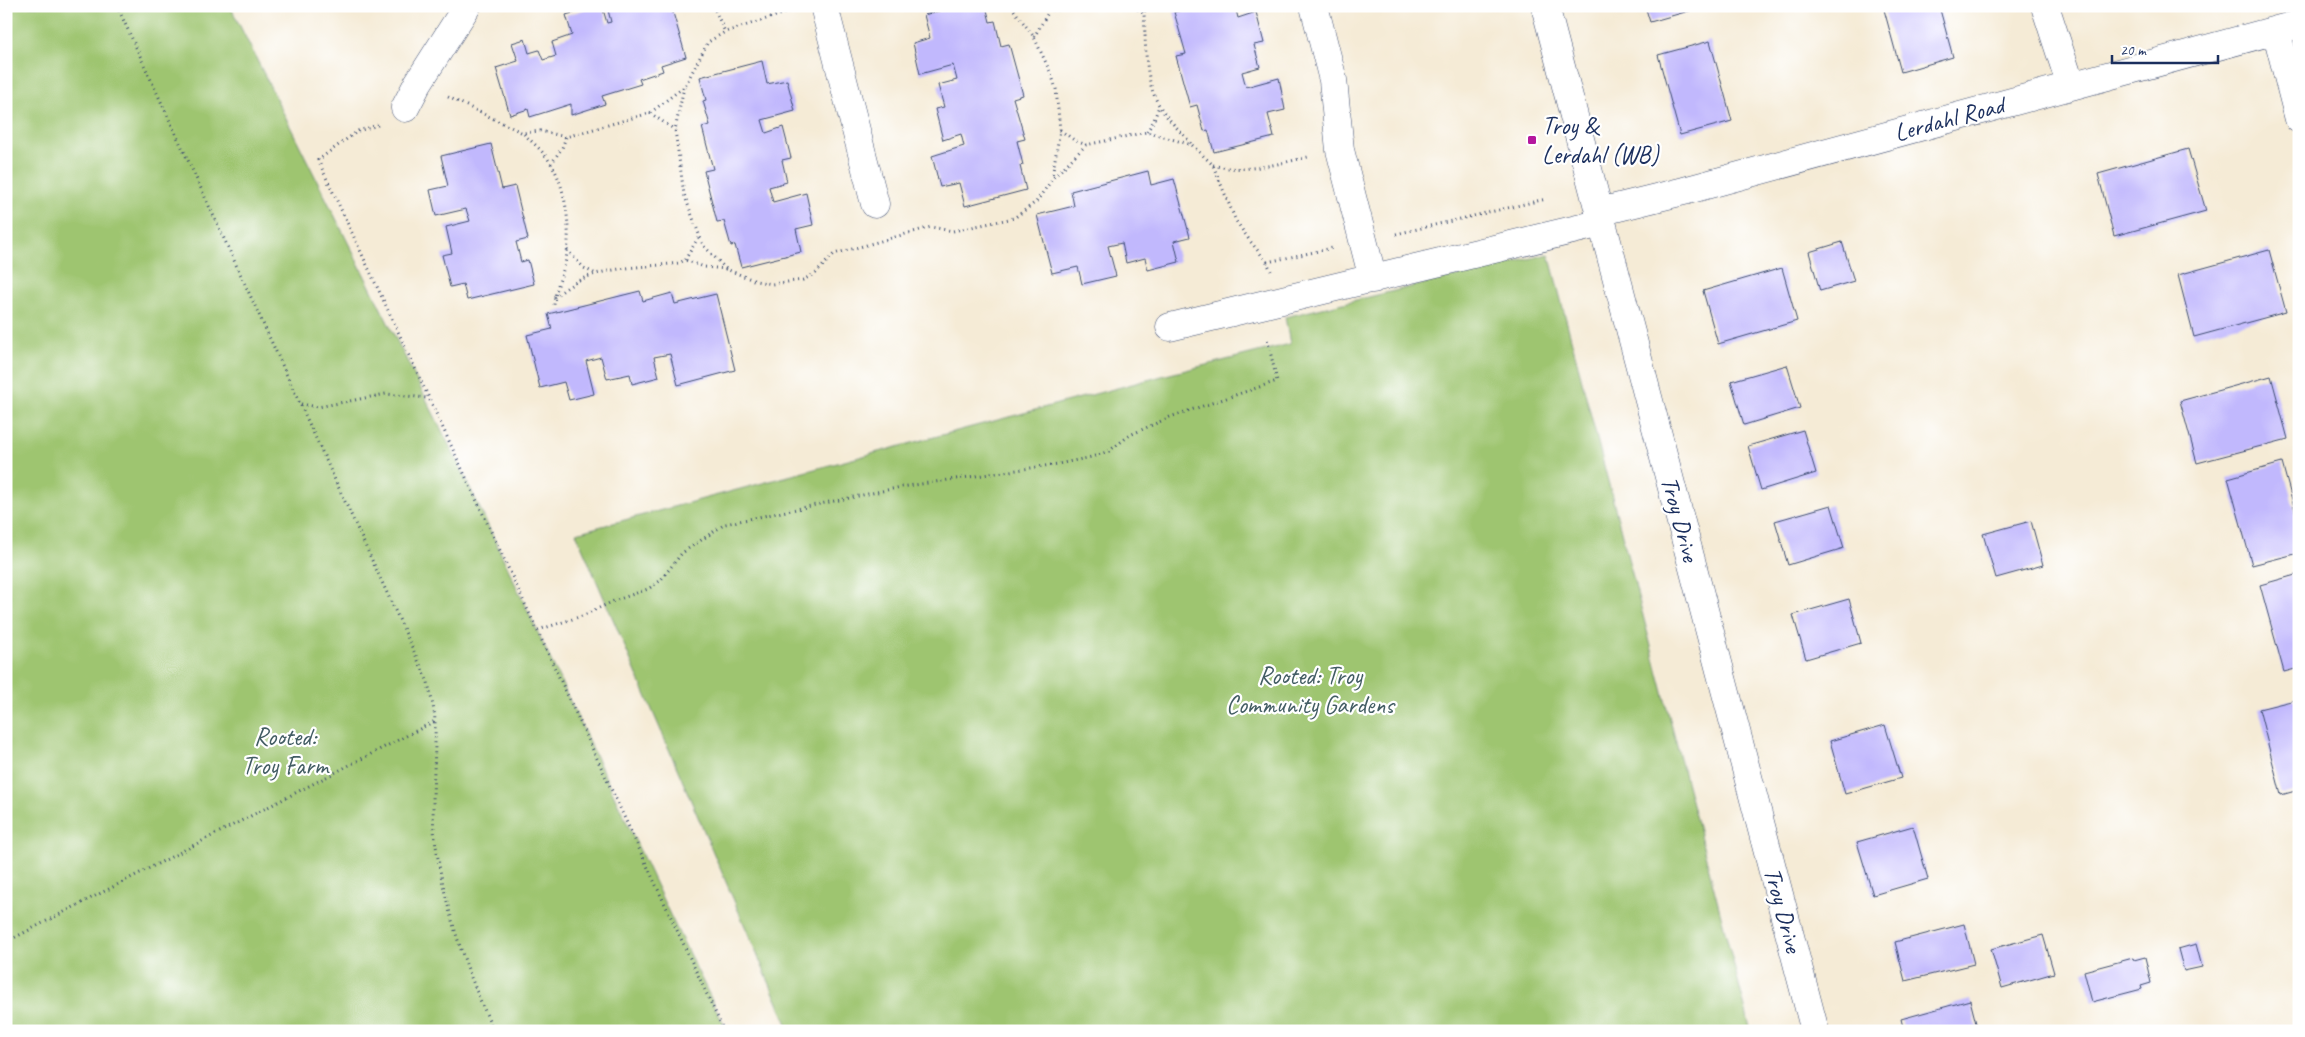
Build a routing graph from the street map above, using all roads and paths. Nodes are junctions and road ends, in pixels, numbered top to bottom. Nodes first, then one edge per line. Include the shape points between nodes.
1 (117, 6) edge
2 (467, 6) edge
3 (713, 6) edge
4 (824, 6) edge
5 (1011, 6) edge
6 (1028, 6) edge
7 (1086, 6) edge
8 (1134, 6) edge
9 (1146, 6) edge
10 (1314, 6) edge
11 (1545, 6) edge
12 (2045, 6) edge
13 (794, 10) dead end
14 (1050, 10) junction
15 (1144, 14) junction
16 (2287, 27) edge
17 (725, 32) junction
18 (1034, 37) junction
19 (418, 83) junction
20 (685, 86) junction
21 (2071, 86) junction
22 (1159, 105) junction
23 (405, 108) joint
24 (650, 113) junction
25 (2299, 119) edge
26 (675, 130) junction
27 (1060, 130) junction
28 (1147, 132) junction
29 (523, 133) junction
30 (566, 137) junction
31 (1086, 145) junction
32 (1192, 145) junction
33 (1340, 150) junction
34 (551, 164) junction
35 (1213, 165) junction
36 (1052, 179) junction
37 (1546, 199) dead end
38 (875, 204) dead end
39 (1601, 218) junction
40 (1396, 234) dead end
41 (698, 238) dead end
42 (1334, 248) dead end
43 (567, 250) junction
44 (685, 260) junction
45 (1267, 262) junction
46 (726, 269) junction
47 (596, 274) junction
48 (1373, 279) junction
49 (554, 297) junction
50 (1271, 303) junction
51 (554, 308) dead end
52 (1170, 327) dead end
53 (428, 398) junction
54 (301, 404) junction
55 (538, 630) junction
56 (435, 721) junction
57 (6, 942) edge
58 (494, 1031) edge
59 (724, 1031) edge
60 (1815, 1031) edge

1 - 54 path
2 - 19 street
3 - 17 path
4 - 38 street
5 - 18 path
6 - 14 path
7 - 14 path
8 - 15 path
9 - 15 path
10 - 33 street via 1333,80
11 - 39 street, Troy Drive
12 - 21 street
13 - 17 path
14 - 18 path
15 - 22 path via 1147,66
16 - 21 street, Lerdahl Road
16 - 25 street
17 - 20 path via 708,42
18 - 27 path via 1052,76
19 - 23 street
19 - 29 path
20 - 24 path
20 - 26 path
21 - 39 street, Lerdahl Road via 1684,191
22 - 28 path
22 - 32 path
23 - 53 path via 376,126 358,131 318,160
24 - 26 path
24 - 30 path
26 - 46 path via 690,214 703,244
27 - 31 path
27 - 36 path
28 - 31 path
28 - 32 path
29 - 30 path via 540,132
29 - 34 path
30 - 34 path
31 - 36 path
32 - 35 path
33 - 35 path via 1247,169
33 - 48 street
34 - 43 path via 568,215
35 - 45 path via 1236,221
36 - 46 path via 1036,202 1014,218 953,231 931,227 834,254 816,273 803,280 772,284
37 - 40 path
39 - 48 street, Lerdahl Road
39 - 60 street, Troy Drive
41 - 44 path
42 - 45 path
43 - 47 path via 584,268
43 - 49 path
44 - 46 path via 704,267
44 - 47 path
45 - 50 path
47 - 49 path
48 - 50 street, Lerdahl Road
49 - 51 path
50 - 52 street, Lerdahl Road
50 - 55 path via 1277,381 1170,417 1092,457 901,487 724,524 682,553 660,580 648,589
53 - 54 path via 386,394 318,407
53 - 55 path
54 - 56 path via 428,682
55 - 59 path
56 - 57 path
56 - 58 path via 434,828 442,877 458,944

